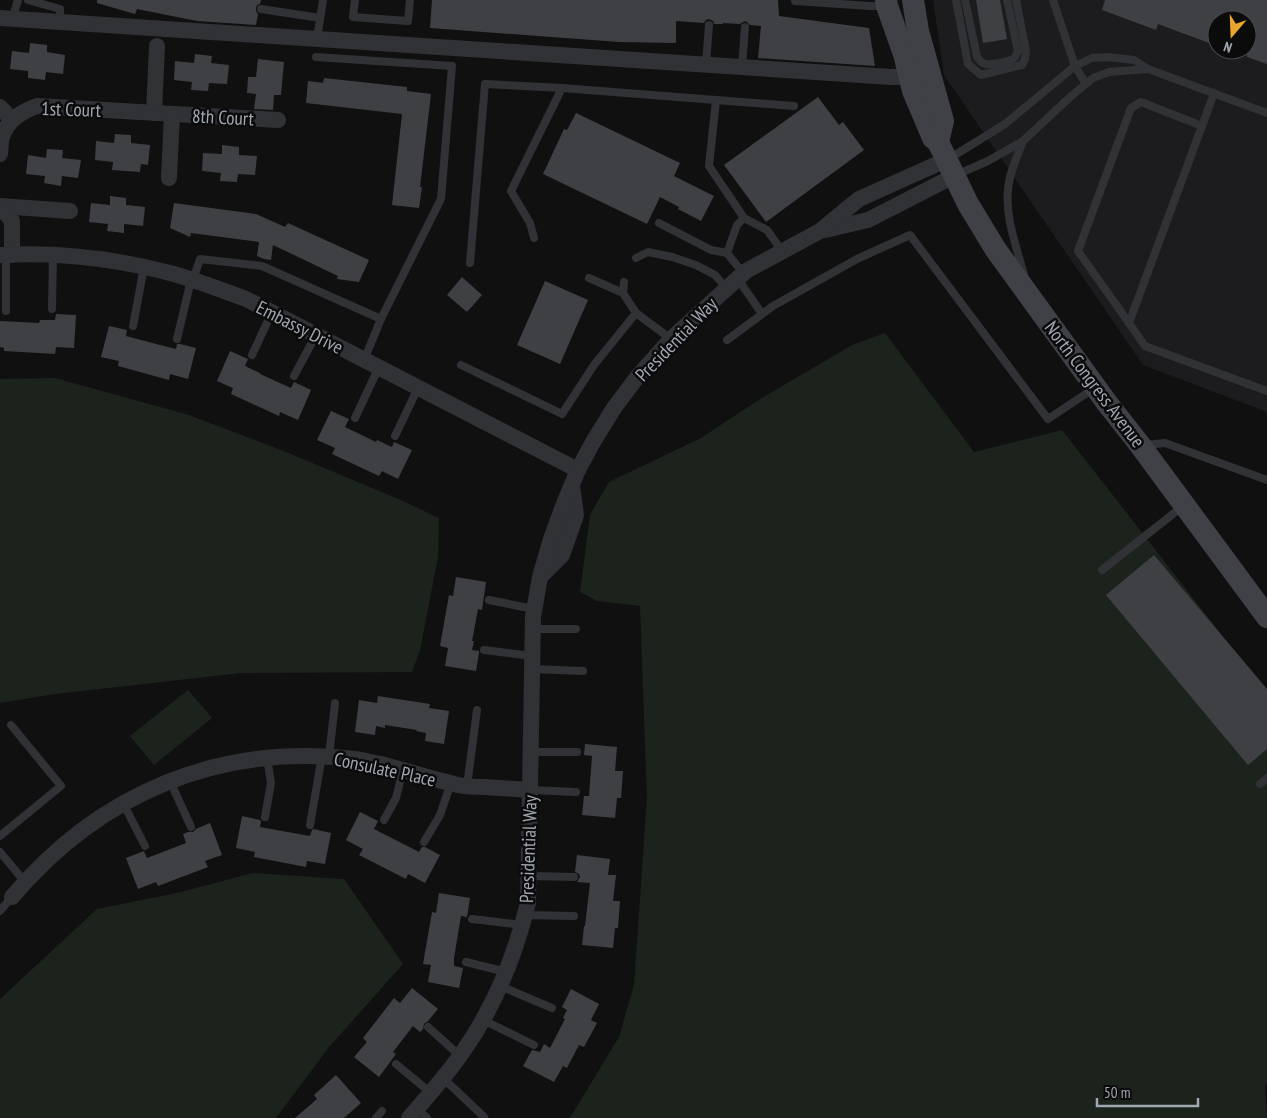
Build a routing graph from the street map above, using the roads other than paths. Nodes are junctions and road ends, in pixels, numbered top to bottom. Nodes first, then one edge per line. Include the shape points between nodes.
1 (18, 0) edge
2 (28, 0) edge
3 (323, 0) edge
4 (355, 0) edge
5 (410, 0) edge
6 (795, 0) edge
7 (912, 0) edge
8 (956, 0) edge
9 (965, 0) edge
10 (1007, 0) edge
11 (1016, 0) edge
12 (1053, 0) edge
13 (864, 3) edge
14 (886, 3) edge
15 (261, 9) dead end
16 (320, 18) junction
17 (6, 19) edge
18 (60, 22) junction
19 (709, 25) dead end
20 (745, 27) dead end
21 (317, 39) junction
22 (157, 46) dead end
23 (316, 57) dead end
24 (706, 64) junction
25 (1075, 66) junction
26 (742, 67) junction
27 (1148, 69) junction
28 (910, 77) junction
29 (1086, 84) junction
30 (562, 88) junction
31 (1214, 93) junction
32 (716, 100) junction
33 (0, 106) edge
34 (794, 106) dead end
35 (154, 113) junction
36 (1267, 113) edge
37 (172, 114) junction
38 (12, 120) junction
39 (278, 120) dead end
40 (1202, 126) junction
41 (1023, 141) junction
42 (0, 154) edge
43 (946, 159) junction
44 (169, 178) dead end
45 (0, 206) edge
46 (70, 211) dead end
47 (744, 218) junction
48 (659, 222) dead end
49 (534, 238) dead end
50 (782, 251) junction
51 (727, 253) junction
52 (6, 255) edge
53 (54, 255) junction
54 (636, 258) dead end
55 (470, 263) dead end
56 (144, 267) junction
57 (589, 278) dead end
58 (192, 280) junction
59 (736, 280) junction
60 (624, 282) dead end
61 (623, 293) junction
62 (1030, 296) junction
63 (52, 309) dead end
64 (6, 311) dead end
65 (272, 312) junction
66 (636, 313) junction
67 (762, 314) junction
68 (381, 319) junction
69 (1129, 323) junction
70 (133, 326) dead end
71 (316, 335) junction
72 (177, 339) dead end
73 (671, 339) junction
74 (727, 340) dead end
75 (252, 355) dead end
76 (364, 360) junction
77 (461, 365) dead end
78 (378, 367) junction
79 (294, 376) dead end
80 (1096, 387) junction
81 (418, 388) junction
82 (1267, 391) edge
83 (355, 418) dead end
84 (395, 436) dead end
85 (1140, 445) junction
86 (575, 478) junction
87 (1267, 480) edge
88 (1184, 505) junction
89 (1102, 570) dead end
90 (540, 577) junction
91 (488, 600) dead end
92 (534, 609) junction
93 (1267, 617) edge
94 (532, 629) junction
95 (576, 629) dead end
96 (484, 650) dead end
97 (532, 662) junction
98 (583, 671) dead end
99 (335, 703) dead end
100 (477, 710) dead end
101 (11, 725) dead end
102 (531, 752) junction
103 (577, 752) dead end
104 (325, 756) junction
105 (267, 758) junction
106 (403, 770) junction
107 (1267, 778) edge
108 (170, 781) junction
109 (459, 784) junction
110 (1260, 784) dead end
111 (530, 790) junction
112 (576, 792) dead end
113 (123, 803) junction
114 (265, 816) dead end
115 (384, 820) dead end
116 (310, 825) dead end
117 (190, 827) dead end
118 (0, 836) edge
119 (424, 842) dead end
120 (145, 846) dead end
121 (0, 852) edge
122 (529, 876) junction
123 (574, 877) dead end
124 (25, 882) junction
125 (12, 897) joint
126 (0, 912) edge
127 (574, 916) dead end
128 (472, 919) dead end
129 (524, 920) junction
130 (466, 962) dead end
131 (503, 979) junction
132 (552, 1008) dead end
133 (483, 1020) junction
134 (428, 1027) dead end
135 (534, 1045) dead end
136 (460, 1056) junction
137 (396, 1064) dead end
138 (444, 1078) junction
139 (431, 1093) junction
140 (417, 1115) edge
141 (484, 1117) dead end

1 - 17 lane
2 - 18 lane via 60,10
3 - 16 lane
4 - 5 lane via 353,17 408,21
6 - 13 lane
7 - 43 street via 943,121
8 - 11 lane via 968,64 981,74 1022,65 1025,59
9 - 10 lane via 977,57 986,64 1012,60 1018,51
12 - 25 lane
13 - 14 lane
14 - 28 street, North Congress Avenue
15 - 16 lane
16 - 21 lane
17 - 18 street
18 - 21 street
19 - 24 lane
20 - 26 lane
21 - 24 street
22 - 35 street
23 - 68 lane via 452,66 441,199
24 - 26 street
25 - 27 lane via 1092,58 1107,57 1134,60
25 - 29 lane
25 - 43 lane via 1005,124
26 - 28 street
27 - 29 lane via 1109,72
27 - 31 lane
28 - 43 street, North Congress Avenue via 933,138
29 - 41 lane
30 - 32 lane
30 - 49 lane via 511,191 530,223
30 - 55 lane via 485,84
31 - 36 lane
31 - 40 lane
32 - 34 lane
32 - 47 lane via 709,166
33 - 38 street
35 - 37 street, 1st Court
35 - 38 street, 1st Court via 37,106
37 - 39 street, 8th Court
37 - 44 street, 8th Court
38 - 42 street via 2,135
40 - 69 lane
40 - 69 lane via 1142,102 1131,108 1078,251
41 - 43 lane via 988,161
41 - 62 lane via 1012,168 1008,216
43 - 50 street, Presidential Way via 868,220 820,231
43 - 62 street, North Congress Avenue via 996,250
45 - 46 street
45 - 52 street via 12,221
47 - 50 lane via 767,230
47 - 51 lane via 736,225
48 - 51 lane via 711,250
50 - 59 street, Presidential Way
51 - 59 lane
52 - 53 street, Embassy Drive
52 - 64 lane
53 - 56 street, Embassy Drive
53 - 63 lane
54 - 59 lane via 648,252 672,257
56 - 58 street, Embassy Drive
56 - 70 lane
57 - 61 lane
58 - 65 street, Embassy Drive
58 - 68 lane via 200,259 262,266
58 - 72 lane
59 - 67 lane
59 - 73 street, Presidential Way
60 - 61 lane
61 - 66 lane
62 - 80 street, North Congress Avenue
65 - 71 street, Embassy Drive
65 - 75 lane
66 - 73 lane
66 - 77 lane via 594,365 562,414
67 - 74 lane
67 - 80 lane via 857,259 910,235 1048,419
68 - 76 lane
69 - 82 lane via 1145,346
71 - 76 street, Embassy Drive
71 - 79 lane
73 - 86 street, Presidential Way via 614,408
76 - 78 street, Embassy Drive
78 - 81 street, Embassy Drive
78 - 83 lane
80 - 85 street, North Congress Avenue
81 - 84 lane
81 - 86 street, Embassy Drive
85 - 87 lane via 1165,443
85 - 88 street, North Congress Avenue
86 - 90 street, Presidential Way via 557,499 539,552
86 - 90 street via 576,515 565,548 562,556
88 - 89 lane
88 - 93 street, North Congress Avenue
90 - 92 street, Presidential Way
91 - 92 lane
92 - 94 street, Presidential Way
94 - 95 lane
94 - 97 street, Presidential Way
96 - 97 lane
97 - 98 lane
97 - 102 street, Presidential Way
99 - 104 lane
100 - 109 lane
101 - 118 lane via 61,786
102 - 103 lane
102 - 111 street, Presidential Way
104 - 105 street, Consulate Place
104 - 106 street, Consulate Place via 358,759
104 - 116 lane
105 - 108 street, Consulate Place via 219,766
105 - 114 lane via 271,783
106 - 109 street, Consulate Place
106 - 115 lane via 396,798
107 - 110 lane
108 - 113 street, Consulate Place
108 - 117 lane
109 - 111 street, Consulate Place
109 - 119 lane
111 - 112 lane
111 - 122 street, Presidential Way
113 - 120 lane
113 - 124 street, Consulate Place via 70,839
121 - 124 lane
122 - 123 lane
122 - 129 street, Presidential Way
124 - 125 street, Consulate Place
125 - 126 lane
127 - 129 lane
128 - 129 lane
129 - 131 street, Presidential Way
130 - 131 lane
131 - 132 lane
131 - 133 street, Presidential Way
133 - 135 lane
133 - 136 street, Presidential Way
134 - 136 lane
136 - 138 street, Presidential Way
137 - 139 lane
138 - 139 street, Presidential Way
138 - 141 lane
139 - 140 street, Presidential Way

